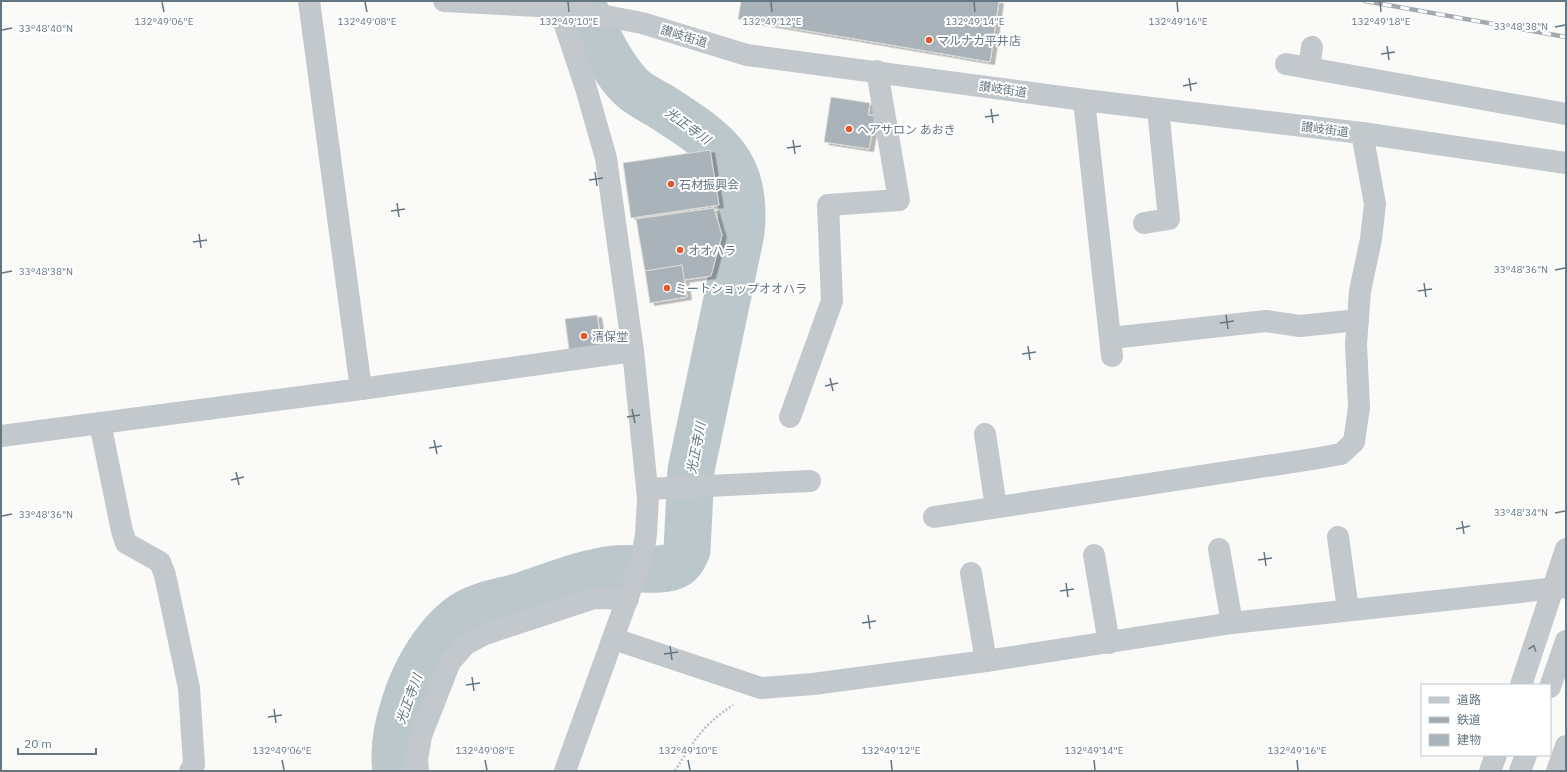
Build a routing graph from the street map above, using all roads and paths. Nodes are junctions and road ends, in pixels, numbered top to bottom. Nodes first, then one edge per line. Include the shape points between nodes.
1 (310, 1) edge
2 (444, 1) edge
3 (558, 4) edge
4 (1286, 64) dead end
5 (877, 71) junction
6 (1084, 100) junction
7 (1158, 109) junction
8 (1566, 114) edge
9 (1362, 133) junction
10 (1566, 163) edge
11 (1144, 223) dead end
12 (1358, 320) junction
13 (633, 351) junction
14 (361, 389) junction
15 (790, 417) dead end
16 (100, 423) junction
17 (985, 434) dead end
18 (1, 436) edge
19 (810, 481) dead end
20 (647, 489) junction
21 (996, 507) junction
22 (934, 517) dead end
23 (1338, 537) dead end
24 (1219, 549) dead end
25 (1566, 549) edge
26 (1094, 555) dead end
27 (971, 573) dead end
28 (1560, 587) edge
29 (631, 590) junction
30 (1348, 609) junction
31 (1232, 623) junction
32 (614, 639) junction
33 (1566, 641) edge
34 (1109, 643) junction
35 (986, 661) junction
36 (1521, 684) edge
37 (1551, 684) edge
38 (762, 688) junction
39 (1566, 746) edge
40 (1496, 756) edge
41 (1526, 756) edge
42 (190, 771) edge
43 (418, 771) edge
44 (565, 771) edge
45 (675, 771) edge
46 (1490, 771) edge
47 (1520, 771) edge
48 (1557, 771) edge

1 - 14 street
2 - 3 street, 讃岐街道
3 - 5 street, 讃岐街道 via 642,23 747,55
3 - 13 street via 606,158
4 - 8 street via 1311,58 1433,81
5 - 6 street, 讃岐街道
5 - 15 street via 899,200 828,205 832,301
6 - 7 street, 讃岐街道
6 - 12 street via 1112,347 1266,321 1300,326
7 - 9 street, 讃岐街道
7 - 11 street via 1169,219
9 - 10 street, 讃岐街道
9 - 12 street via 1375,204 1371,239 1360,291
12 - 21 street via 1356,344 1359,407 1354,442 1341,454
13 - 14 street
13 - 20 street
14 - 16 street
16 - 18 street
16 - 42 street via 126,543 160,562 165,575 189,688 194,765
17 - 21 street
19 - 20 street
20 - 29 street via 646,536 642,558
21 - 22 street
23 - 30 street
24 - 31 street
25 - 28 street
26 - 34 street
27 - 35 street
28 - 30 street
36 -> 28 street
29 - 32 street
29 - 43 street via 594,598 485,634 466,644 450,662 421,736 417,759
30 - 31 street
31 - 34 street
32 - 38 street
32 - 44 street
33 - 37 street
34 - 35 street
35 - 38 street via 813,684
38 - 45 path via 715,717 695,738
39 - 48 street
40 - 46 street
41 - 47 street

